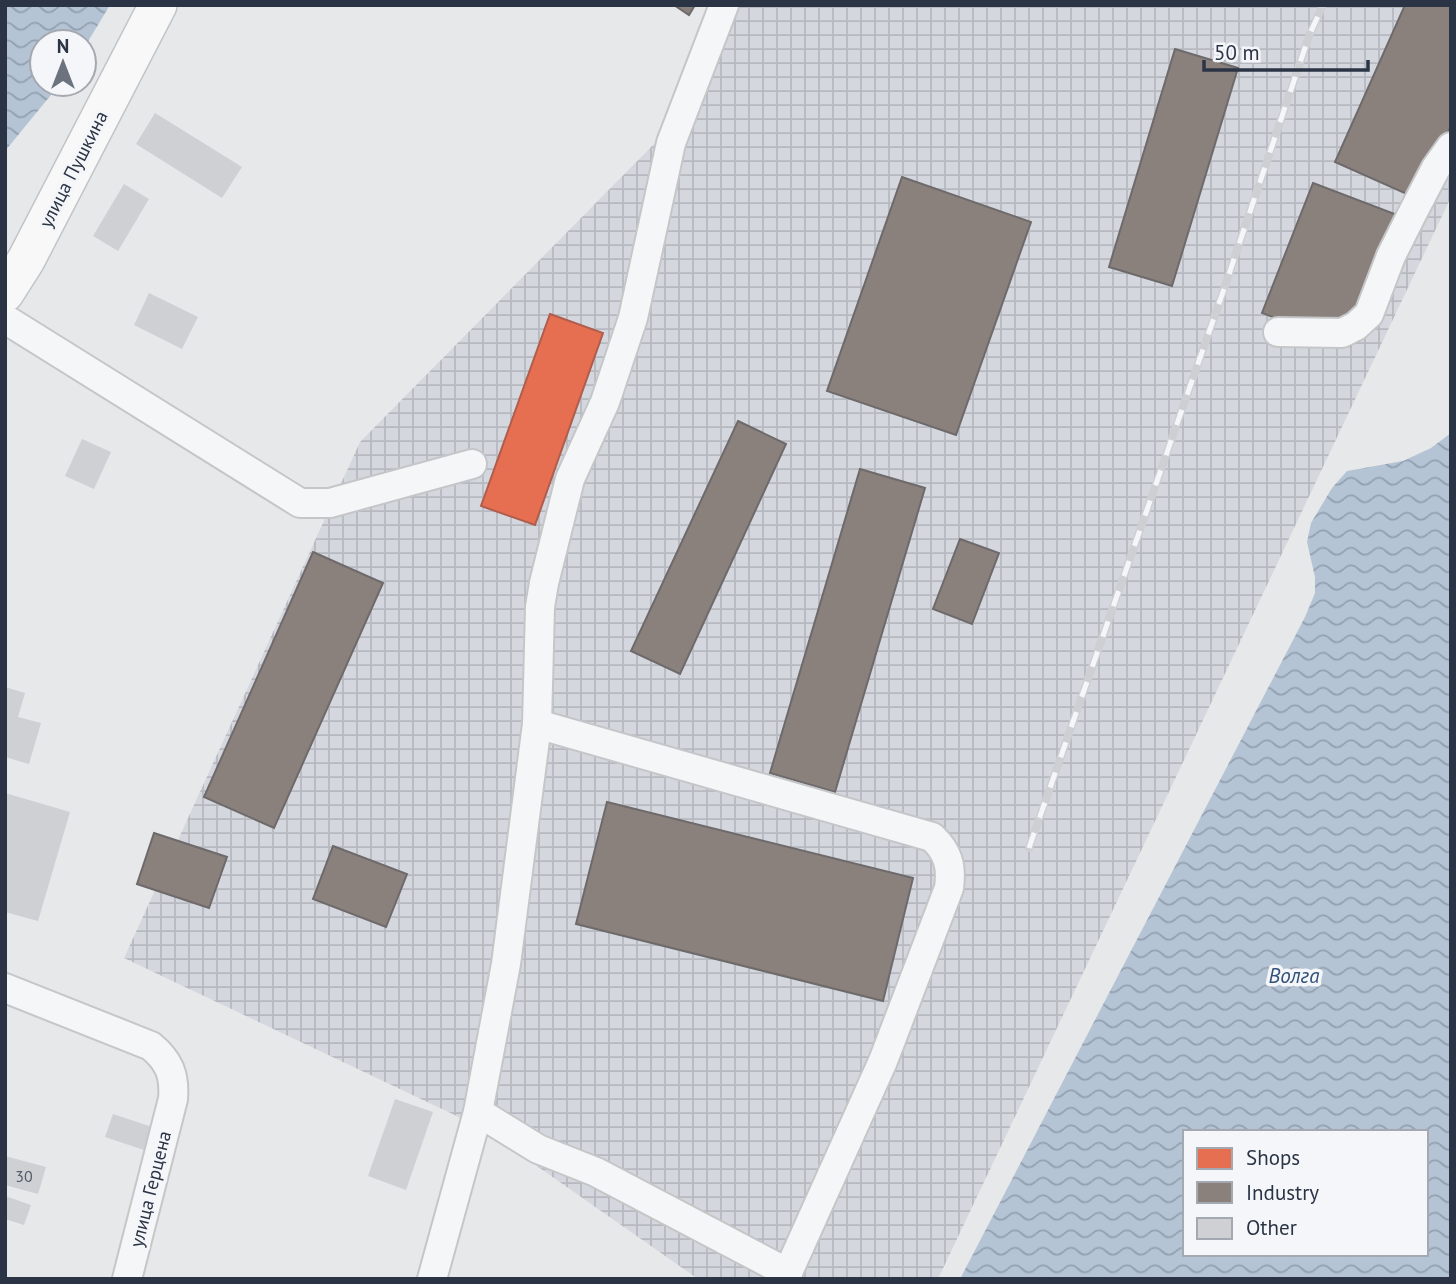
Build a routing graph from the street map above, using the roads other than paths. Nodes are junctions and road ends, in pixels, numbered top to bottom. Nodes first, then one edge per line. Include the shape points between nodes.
1 (158, 5) edge
2 (724, 5) edge
3 (1451, 147) edge
4 (5, 293) edge
5 (5, 320) edge
6 (1278, 332) dead end
7 (472, 464) dead end
8 (537, 724) junction
9 (5, 988) edge
10 (478, 1112) junction
11 (786, 1276) edge
12 (127, 1279) edge
13 (432, 1279) edge

1 - 4 main road, улица Пушкина
2 - 8 street via 671,143 633,318 605,402 570,479 540,607
3 - 6 street via 1391,256 1368,314 1342,333
5 - 7 street via 300,503 330,503
8 - 10 street via 506,964
8 - 11 street via 932,836 948,859 949,888 883,1061
9 - 12 street, улица Герцена via 151,1046 171,1070 173,1098
10 - 11 street via 538,1149 596,1172
10 - 13 street

